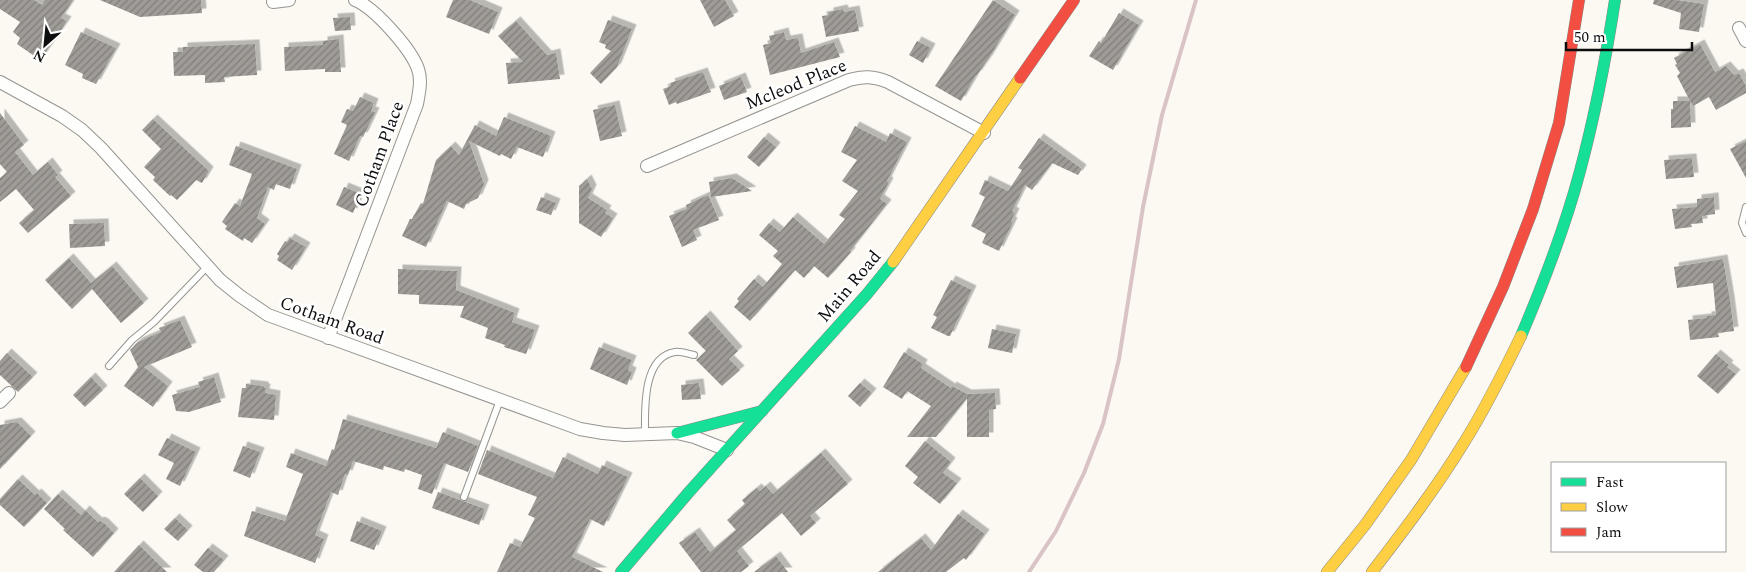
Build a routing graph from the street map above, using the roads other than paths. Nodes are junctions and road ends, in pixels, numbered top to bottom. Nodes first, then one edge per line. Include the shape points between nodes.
1 (289, 0) edge
2 (355, 0) edge
3 (1074, 0) edge
4 (1579, 0) edge
5 (1615, 0) edge
6 (273, 2) dead end
7 (1566, 9) dead end
8 (1739, 28) dead end
9 (1746, 40) edge
10 (0, 82) edge
11 (1559, 123) junction
12 (984, 133) junction
13 (647, 166) dead end
14 (1746, 207) edge
15 (1746, 233) edge
16 (208, 266) junction
17 (328, 338) junction
18 (694, 355) dead end
19 (109, 366) dead end
20 (500, 400) junction
21 (762, 411) junction
22 (677, 433) junction
23 (645, 434) junction
24 (727, 450) junction
25 (464, 497) dead end
26 (620, 572) edge
27 (1327, 572) edge
28 (1372, 572) edge

1 - 6 street
2 - 17 street, Cotham Place via 379,17 411,54 419,71 420,88 417,104
3 - 12 main road, Main Road
4 - 11 main road
5 - 28 main road via 1594,120 1558,242 1534,306 1510,359 1466,439 1424,504
7 - 11 main road
8 - 9 street
10 - 16 street, Cotham Road via 82,130
11 - 27 main road via 1533,208 1503,287 1467,366 1411,460
12 - 13 street, Mcleod Place via 888,82 863,76
12 - 21 main road, Main Road via 888,268
14 - 15 lane via 1742,223
16 - 17 street, Cotham Road via 220,280 268,315
16 - 19 lane
17 - 20 street, Cotham Road
18 - 23 lane via 676,351 668,354 652,372 645,400
20 - 23 street, Cotham Road via 580,429 603,434
20 - 25 lane
21 - 22 main road
21 - 24 main road, Main Road
22 - 23 street, Cotham Road
22 - 24 street, Cotham Road
24 - 26 main road, Main Road

